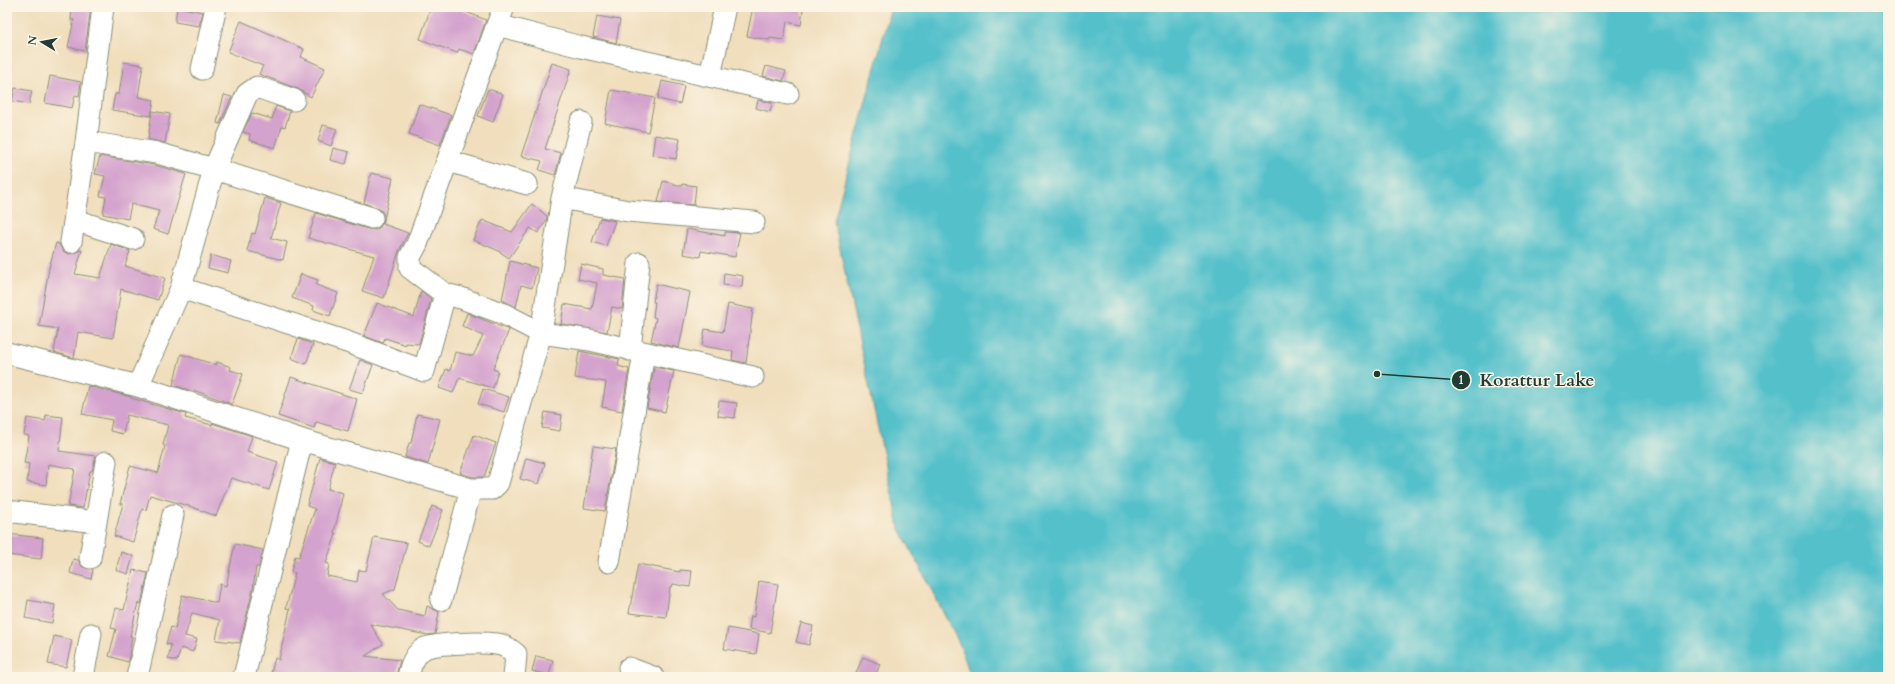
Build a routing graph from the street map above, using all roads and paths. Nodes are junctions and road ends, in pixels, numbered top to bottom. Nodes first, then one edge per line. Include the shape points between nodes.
1 (103, 7) edge
2 (216, 7) edge
3 (725, 7) edge
4 (501, 16) edge
5 (202, 69) dead end
6 (710, 76) junction
7 (788, 94) dead end
8 (294, 100) dead end
9 (581, 122) dead end
10 (86, 142) junction
11 (448, 161) junction
12 (214, 169) junction
13 (527, 184) dead end
14 (562, 198) junction
15 (372, 218) dead end
16 (75, 220) junction
17 (754, 222) dead end
18 (133, 239) dead end
19 (71, 242) dead end
20 (639, 264) dead end
21 (181, 288) junction
22 (445, 294) junction
23 (540, 333) junction
24 (637, 351) junction
25 (7, 353) edge
26 (753, 377) dead end
27 (138, 386) junction
28 (302, 440) junction
29 (106, 462) dead end
30 (471, 489) junction
31 (7, 511) edge
32 (173, 515) dead end
33 (96, 522) junction
34 (90, 558) dead end
35 (609, 562) dead end
36 (441, 600) dead end
37 (91, 634) dead end
38 (629, 668) dead end
39 (83, 677) edge
40 (137, 677) edge
41 (244, 677) edge
42 (408, 677) edge
43 (514, 677) edge
44 (652, 677) edge

1 - 10 street
2 - 5 street
3 - 6 street
4 - 6 street via 581,47
4 - 11 street
6 - 7 street
8 - 12 street via 257,87 247,94
9 - 14 street
10 - 12 street via 157,153
10 - 16 street
11 - 13 street
11 - 22 street via 410,257 410,268
12 - 15 street
12 - 21 street
14 - 17 street via 628,211
14 - 23 street
16 - 18 street
16 - 19 street
20 - 24 street
21 - 22 street via 347,342 424,371
21 - 27 street
22 - 23 street via 504,314
23 - 24 street via 590,340
23 - 30 street via 498,483 492,489
24 - 26 street
24 - 35 street
25 - 27 street
27 - 28 street
28 - 30 street
28 - 41 street
29 - 33 street
30 - 36 street
31 - 33 street
32 - 40 street
33 - 34 street
37 - 39 street
38 - 44 street
42 - 43 street via 411,667 424,649 441,644 497,644 508,648 516,654

